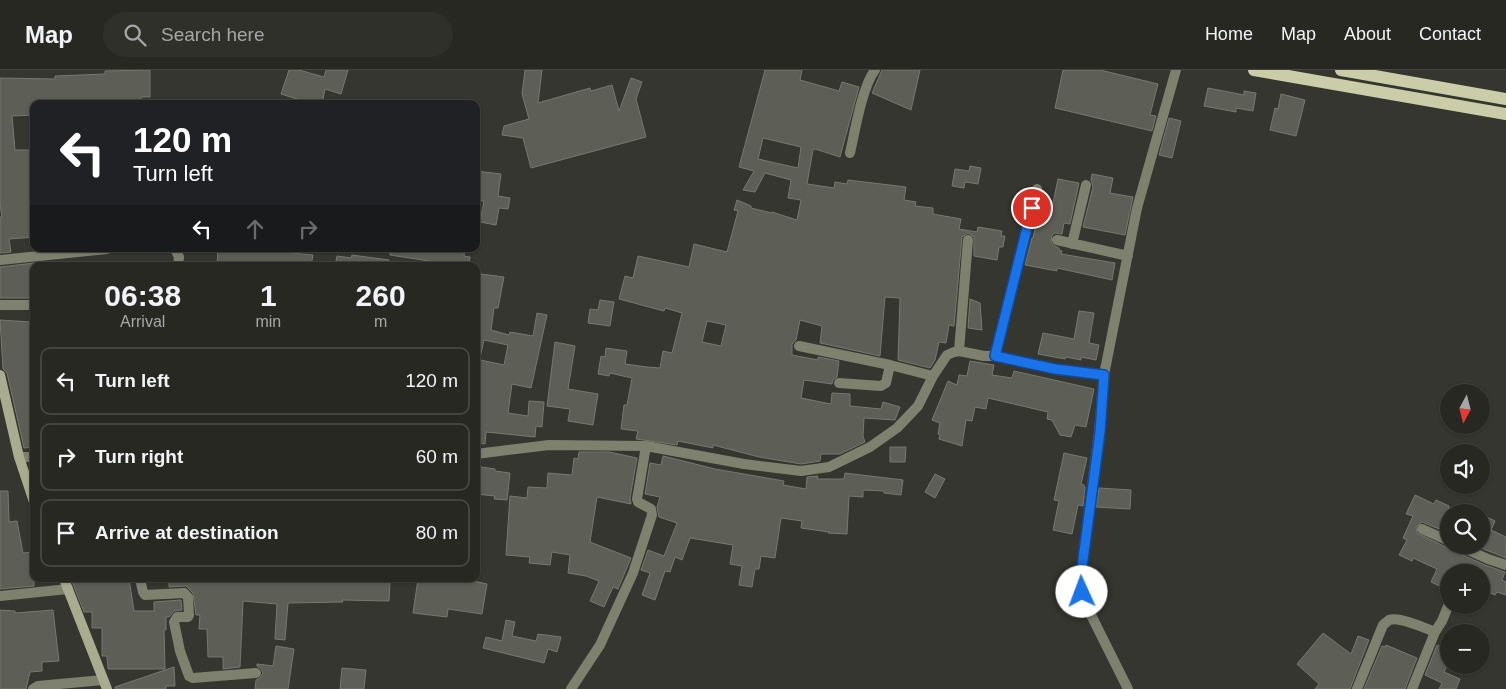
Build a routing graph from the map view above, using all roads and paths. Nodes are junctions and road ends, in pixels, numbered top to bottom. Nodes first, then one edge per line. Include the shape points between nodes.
1 (875, 70) edge
2 (1176, 70) edge
3 (1254, 70) edge
4 (1341, 70) edge
5 (1315, 75) edge
6 (1506, 99) edge
7 (1506, 114) edge
8 (850, 153) dead end
9 (1086, 185) dead end
10 (1037, 189) dead end
11 (968, 240) dead end
12 (1057, 240) dead end
13 (1072, 244) junction
14 (78, 252) edge
15 (1128, 256) junction
16 (0, 260) edge
17 (30, 304) edge
18 (0, 306) edge
19 (799, 346) dead end
20 (959, 351) junction
21 (995, 356) junction
22 (890, 366) junction
23 (0, 375) edge
24 (1104, 375) junction
25 (933, 376) junction
26 (838, 383) dead end
27 (646, 446) junction
28 (480, 454) edge
29 (19, 457) junction
30 (30, 457) edge
31 (30, 490) edge
32 (1422, 529) dead end
33 (1440, 537) edge
34 (1477, 554) edge
35 (1506, 565) edge
36 (65, 582) edge
37 (141, 582) edge
38 (68, 589) junction
39 (0, 596) edge
40 (1445, 614) edge
41 (1434, 632) junction
42 (256, 673) dead end
43 (105, 684) edge
44 (33, 689) edge
45 (571, 689) edge
46 (1128, 689) edge
47 (1358, 689) edge
48 (1412, 689) edge

1 - 8 street via 859,113
2 - 15 street via 1137,208
3 - 5 main road
4 - 6 main road
5 - 7 main road
9 - 13 street
10 - 21 street
11 - 20 street
12 - 13 street
13 - 15 street
14 - 16 street
15 - 24 street
17 - 18 street
19 - 22 street
20 - 21 street
20 - 25 street via 948,355
21 - 24 street via 1055,369
22 - 25 street
22 - 26 street via 886,382 881,386
23 - 29 main road
24 - 46 street via 1100,432 1080,582 1085,603
25 - 27 street via 918,406 904,422 870,447 829,467 801,471
27 - 28 street via 549,445
27 - 45 street via 637,499 651,509 652,515 633,573 604,636
29 - 30 street
29 - 31 main road
32 - 33 street
34 - 35 street
36 - 38 main road
37 - 42 street via 145,595 184,593 188,597 188,617 177,617 174,622 189,676
38 - 39 street
38 - 43 main road
40 - 41 street
41 - 47 street via 1404,621 1389,620 1383,625
41 - 48 street
43 - 44 street via 38,686

